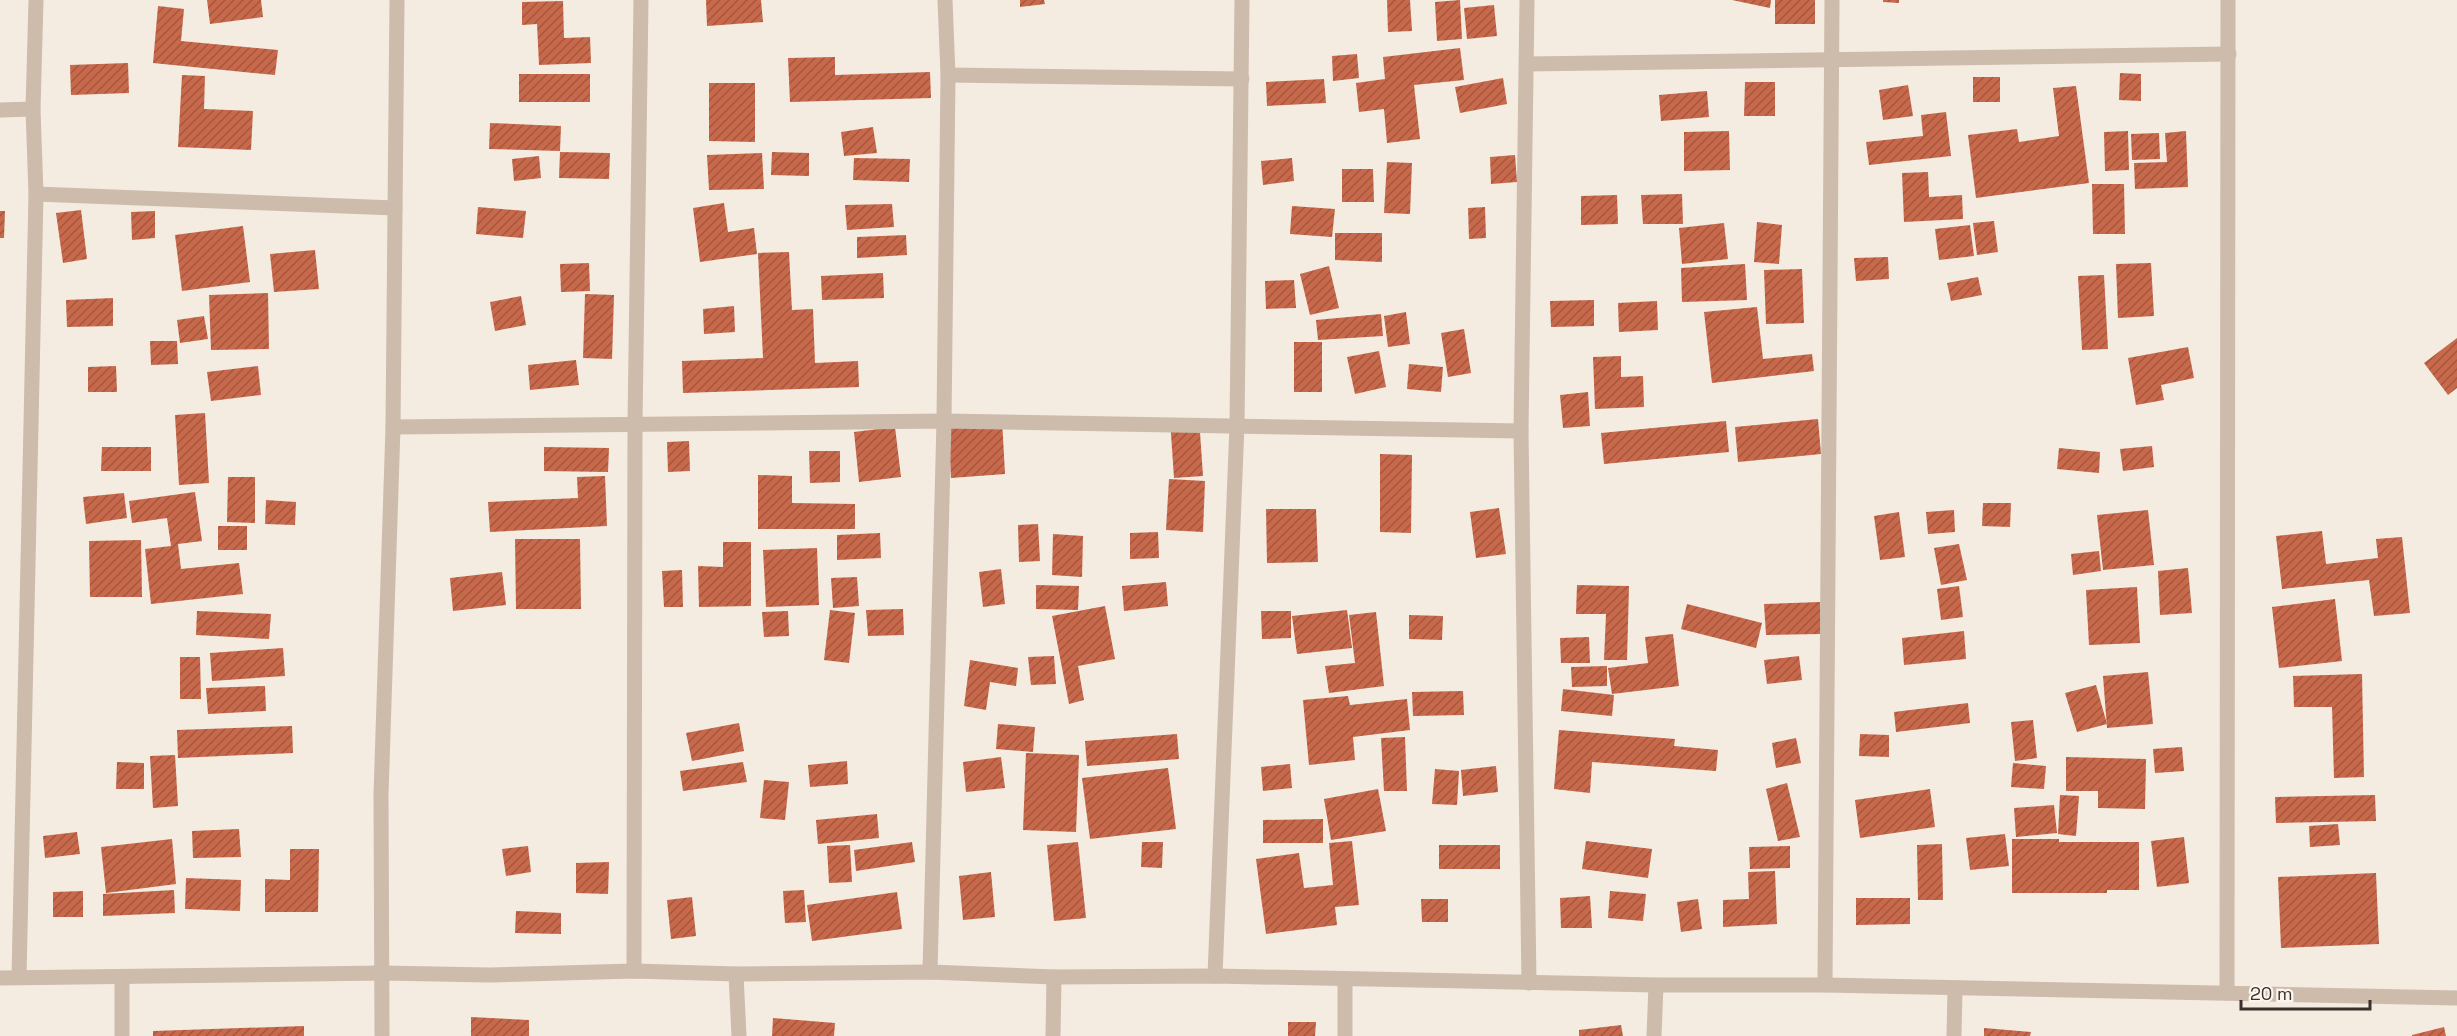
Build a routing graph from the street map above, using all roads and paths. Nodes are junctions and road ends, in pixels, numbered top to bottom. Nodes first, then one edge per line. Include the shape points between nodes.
1 (36, 0) edge
2 (397, 0) edge
3 (641, 0) edge
4 (945, 0) edge
5 (1242, 0) edge
6 (1527, 0) edge
7 (1832, 0) edge
8 (2228, 0) edge
9 (2229, 54) junction
10 (1833, 61) junction
11 (1527, 64) junction
12 (948, 75) junction
13 (1242, 79) junction
14 (33, 109) junction
15 (0, 110) edge
16 (36, 194) junction
17 (395, 208) junction
18 (944, 421) junction
19 (635, 424) junction
20 (1236, 425) junction
21 (393, 426) junction
22 (1521, 430) junction
23 (634, 971) junction
24 (930, 972) junction
25 (383, 973) junction
26 (736, 974) junction
27 (1215, 975) junction
28 (122, 976) junction
29 (1054, 976) junction
30 (19, 977) junction
31 (0, 978) edge
32 (1345, 980) junction
33 (1528, 983) junction
34 (1656, 985) junction
35 (1825, 985) junction
36 (1955, 989) junction
37 (2227, 993) junction
38 (2457, 998) edge
39 (122, 1036) edge
40 (382, 1036) edge
41 (739, 1036) edge
42 (1053, 1036) edge
43 (1345, 1036) edge
44 (1654, 1036) edge
45 (1954, 1036) edge

1 - 14 street
2 - 17 street
3 - 19 street
4 - 12 street
5 - 13 street
6 - 11 street
7 - 10 street
8 - 9 street
9 - 10 street
9 - 37 street
10 - 11 street
10 - 35 street
11 - 22 street
12 - 13 street
12 - 18 street
13 - 20 street
14 - 15 street
14 - 16 street
16 - 17 street
16 - 30 street
17 - 21 street
18 - 19 street
18 - 20 street
18 - 24 street
19 - 21 street
19 - 23 street
20 - 22 street
20 - 27 street
21 - 25 street via 381,795
22 - 33 street
23 - 25 street
23 - 26 street
24 - 26 street
24 - 29 street
25 - 28 street
25 - 40 street
26 - 41 street
27 - 29 street
27 - 32 street
28 - 30 street
28 - 39 street
29 - 42 street
30 - 31 street
32 - 33 street
32 - 43 street
33 - 34 street
34 - 35 street
34 - 44 street
35 - 36 street
36 - 37 street
36 - 45 street
37 - 38 street

